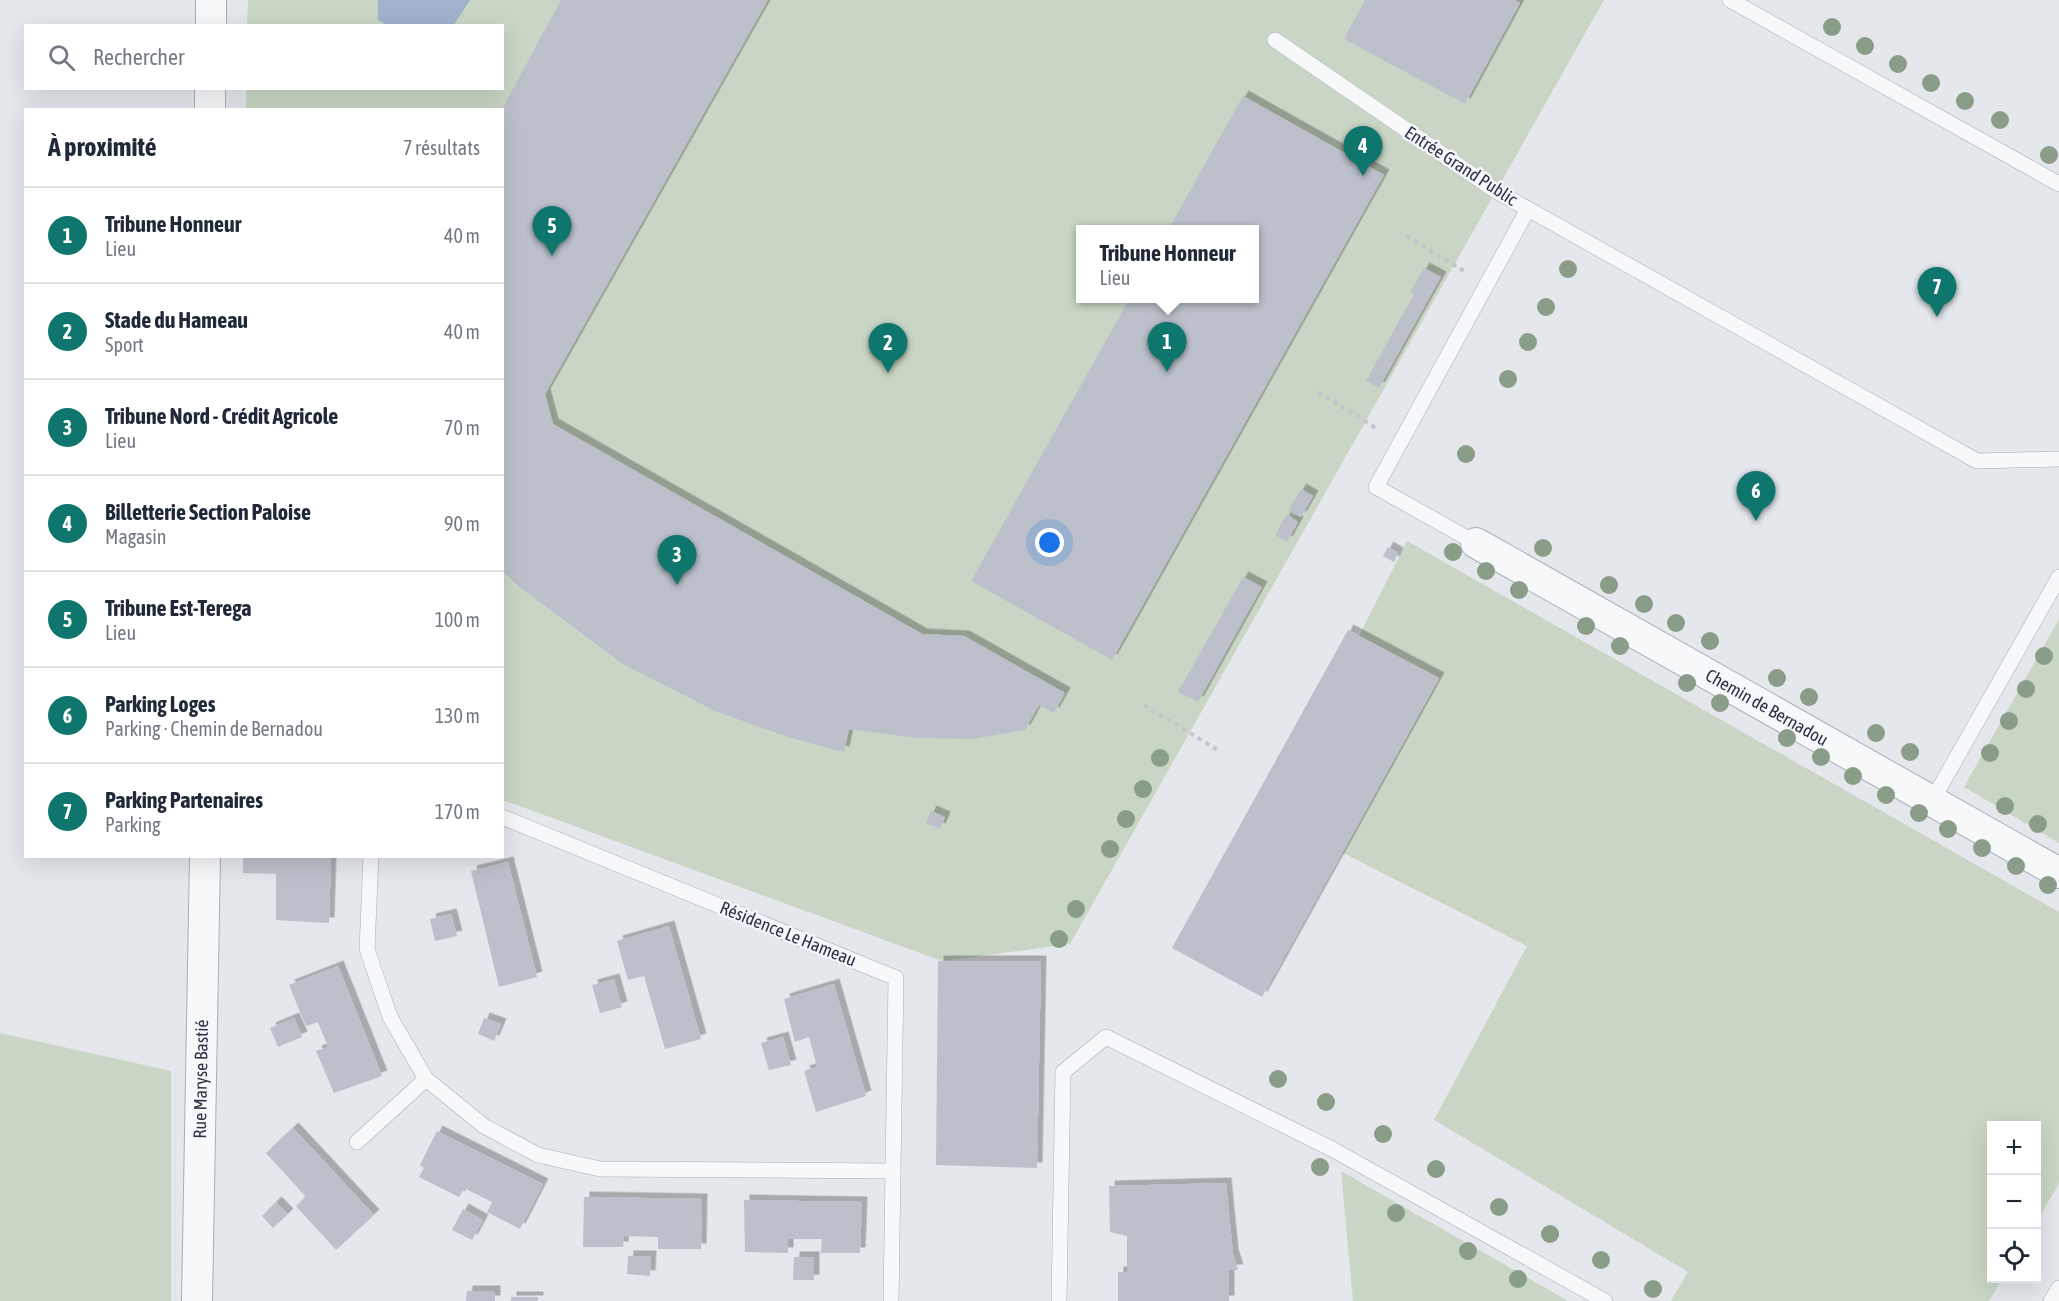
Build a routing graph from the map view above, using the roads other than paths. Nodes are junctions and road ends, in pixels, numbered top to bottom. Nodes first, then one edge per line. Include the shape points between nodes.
1 (211, 0) edge
2 (1730, 0) edge
3 (211, 24) edge
4 (1275, 40) dead end
5 (210, 90) edge
6 (210, 108) edge
7 (2059, 184) edge
8 (1528, 209) junction
9 (2059, 459) edge
10 (1476, 543) joint
11 (2059, 577) edge
12 (1932, 801) junction
13 (504, 818) edge
14 (205, 858) edge
15 (371, 858) edge
16 (2059, 873) edge
17 (426, 1080) junction
18 (357, 1142) dead end
19 (893, 1171) junction
20 (2059, 1288) edge
21 (197, 1301) edge
22 (891, 1301) edge
23 (1059, 1301) edge
24 (1605, 1301) edge
25 (2051, 1301) edge

1 - 3 street
2 - 7 lane
4 - 8 lane, Entrée Grand Public
5 - 6 street
8 - 9 lane, Entrée Grand Public via 1977,461
8 - 10 lane via 1376,488
10 - 12 street, Chemin de Bernadou
11 - 12 lane
12 - 16 street, Chemin de Bernadou
13 - 19 lane, Résidence Le Hameau via 896,978
14 - 21 street, Rue Maryse Bastié
15 - 17 lane via 367,949 390,1017
17 - 18 lane
17 - 19 lane via 484,1126 538,1155 600,1169
19 - 22 lane, Résidence Le Hameau
20 - 25 lane
23 - 24 lane via 1063,1072 1106,1037 1332,1149

